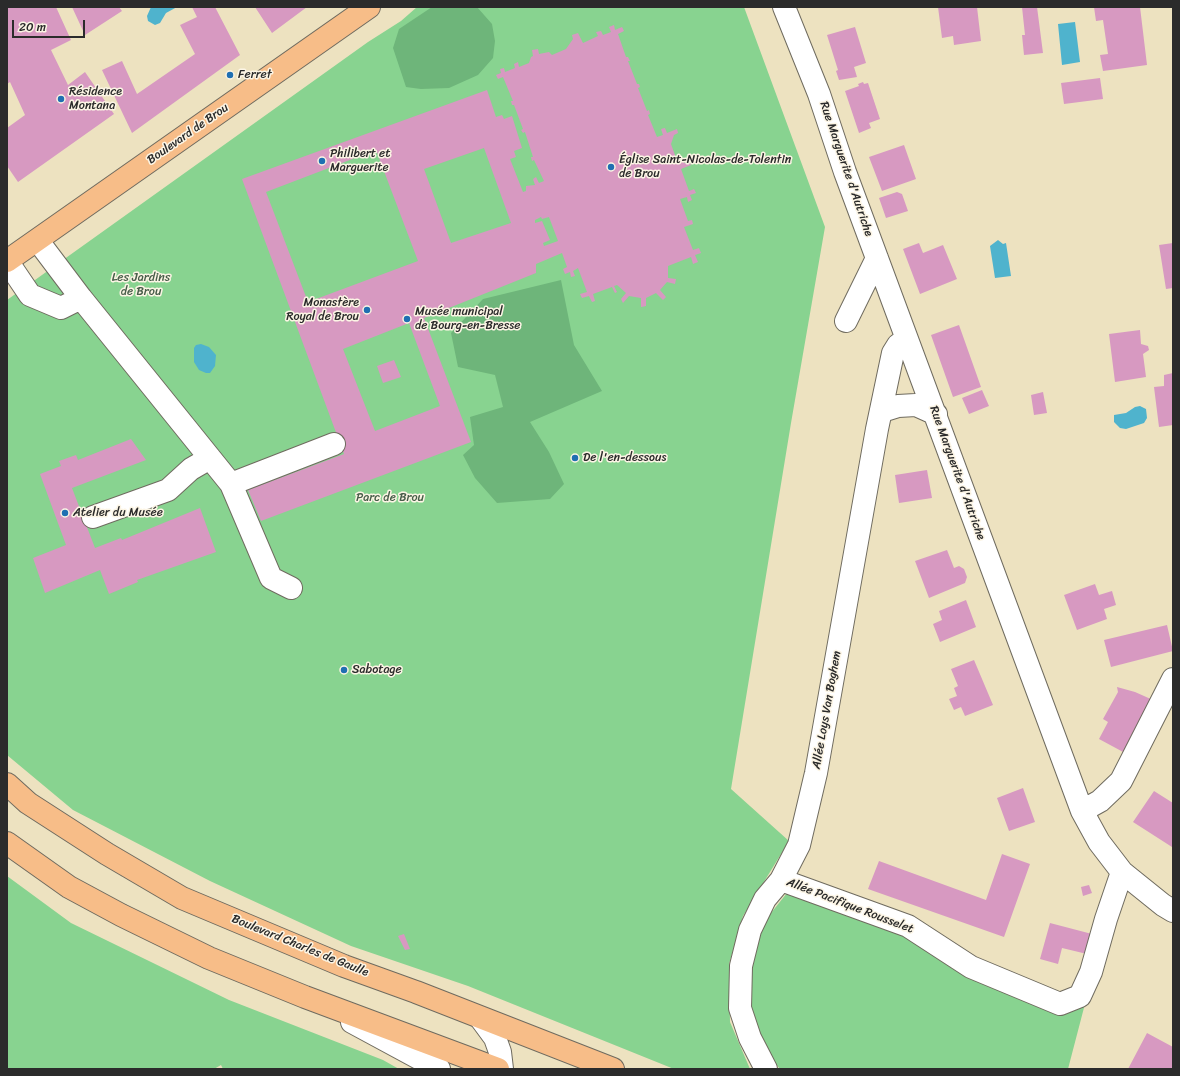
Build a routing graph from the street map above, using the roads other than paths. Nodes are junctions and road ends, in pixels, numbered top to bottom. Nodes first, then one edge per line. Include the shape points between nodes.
1 (369, 7) edge
2 (791, 9) edge
3 (38, 241) junction
4 (877, 258) junction
5 (7, 261) edge
6 (81, 298) junction
7 (846, 321) dead end
8 (906, 339) junction
9 (882, 411) junction
10 (936, 414) junction
11 (334, 444) dead end
12 (210, 458) junction
13 (231, 484) junction
14 (93, 518) dead end
15 (291, 588) dead end
16 (1173, 679) edge
17 (7, 784) edge
18 (1082, 811) junction
19 (7, 843) edge
20 (1122, 872) junction
21 (781, 880) junction
22 (1173, 911) edge
23 (305, 997) junction
24 (481, 1018) junction
25 (438, 1069) edge
26 (498, 1069) edge
27 (502, 1069) edge
28 (613, 1069) edge
29 (766, 1069) edge

1 - 3 main road, Boulevard de Brou
2 - 4 street, Rue Marguerite d'Autriche via 845,172
3 - 5 main road, Boulevard de Brou
3 - 6 street
4 - 7 street
4 - 8 street, Rue Marguerite d'Autriche
5 - 6 street via 30,295 61,308
6 - 12 street
8 - 9 street, Allée Loys Van Boghem via 898,345 894,353
8 - 10 street, Rue Marguerite d'Autriche
9 - 10 street via 898,406 916,405
9 - 21 street, Allée Loys Van Boghem via 816,773 797,811 799,845
10 - 18 street, Rue Marguerite d'Autriche
11 - 13 street
12 - 13 street
12 - 14 street via 190,469 168,490
13 - 15 street via 271,578
16 - 18 street via 1121,781 1100,801
17 - 24 main road, Boulevard Charles de Gaulle via 28,803 182,898 344,966
18 - 20 street, Rue Marguerite d'Autriche via 1099,842
19 - 23 main road via 69,887 121,916 209,958
20 - 21 street, Allée Pacifique Rousselet via 1091,972 1080,996 1060,1004 971,967 908,926
20 - 22 street, Rue Marguerite d'Autriche
21 - 29 street, Allée Loys Van Boghem via 765,900 750,930 741,966 740,1008 750,1038
23 - 25 street
23 - 26 main road
24 - 27 street via 496,1038
24 - 28 main road, Boulevard Charles de Gaulle

